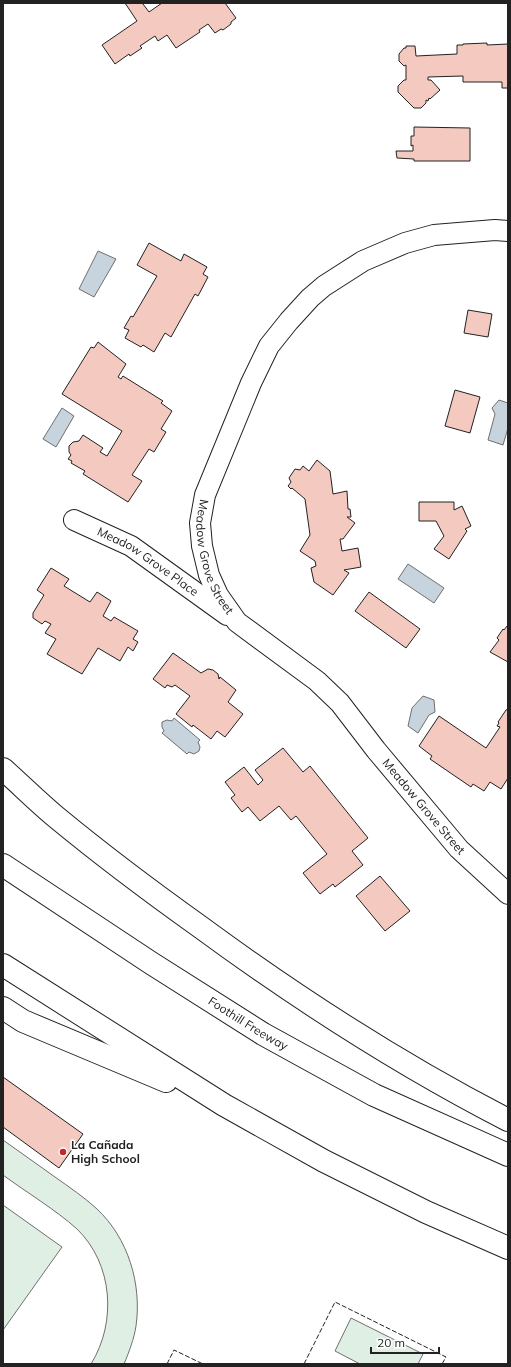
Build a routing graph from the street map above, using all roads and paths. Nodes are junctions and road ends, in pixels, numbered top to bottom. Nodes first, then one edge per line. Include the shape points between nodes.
1 (508, 231) edge
2 (74, 520) dead end
3 (237, 622) junction
4 (3, 769) edge
5 (3, 865) edge
6 (508, 894) edge
7 (3, 965) edge
8 (3, 1008) edge
9 (224, 1105) junction
10 (508, 1120) edge
11 (508, 1156) edge
12 (508, 1248) edge

1 - 3 street, Meadow Grove Street via 434,235 405,243 363,261 310,298 269,346 205,495 200,523 209,575 218,595
2 - 3 street, Meadow Grove Place via 131,546
3 - 6 street, Meadow Grove Street via 317,682 340,703 459,849
4 - 10 highway via 56,816 256,968 346,1027 463,1097
5 - 11 highway, Foothill Freeway via 263,1034 374,1095
7 - 9 highway
8 - 9 highway via 23,1021
9 - 12 highway via 324,1161 426,1212

